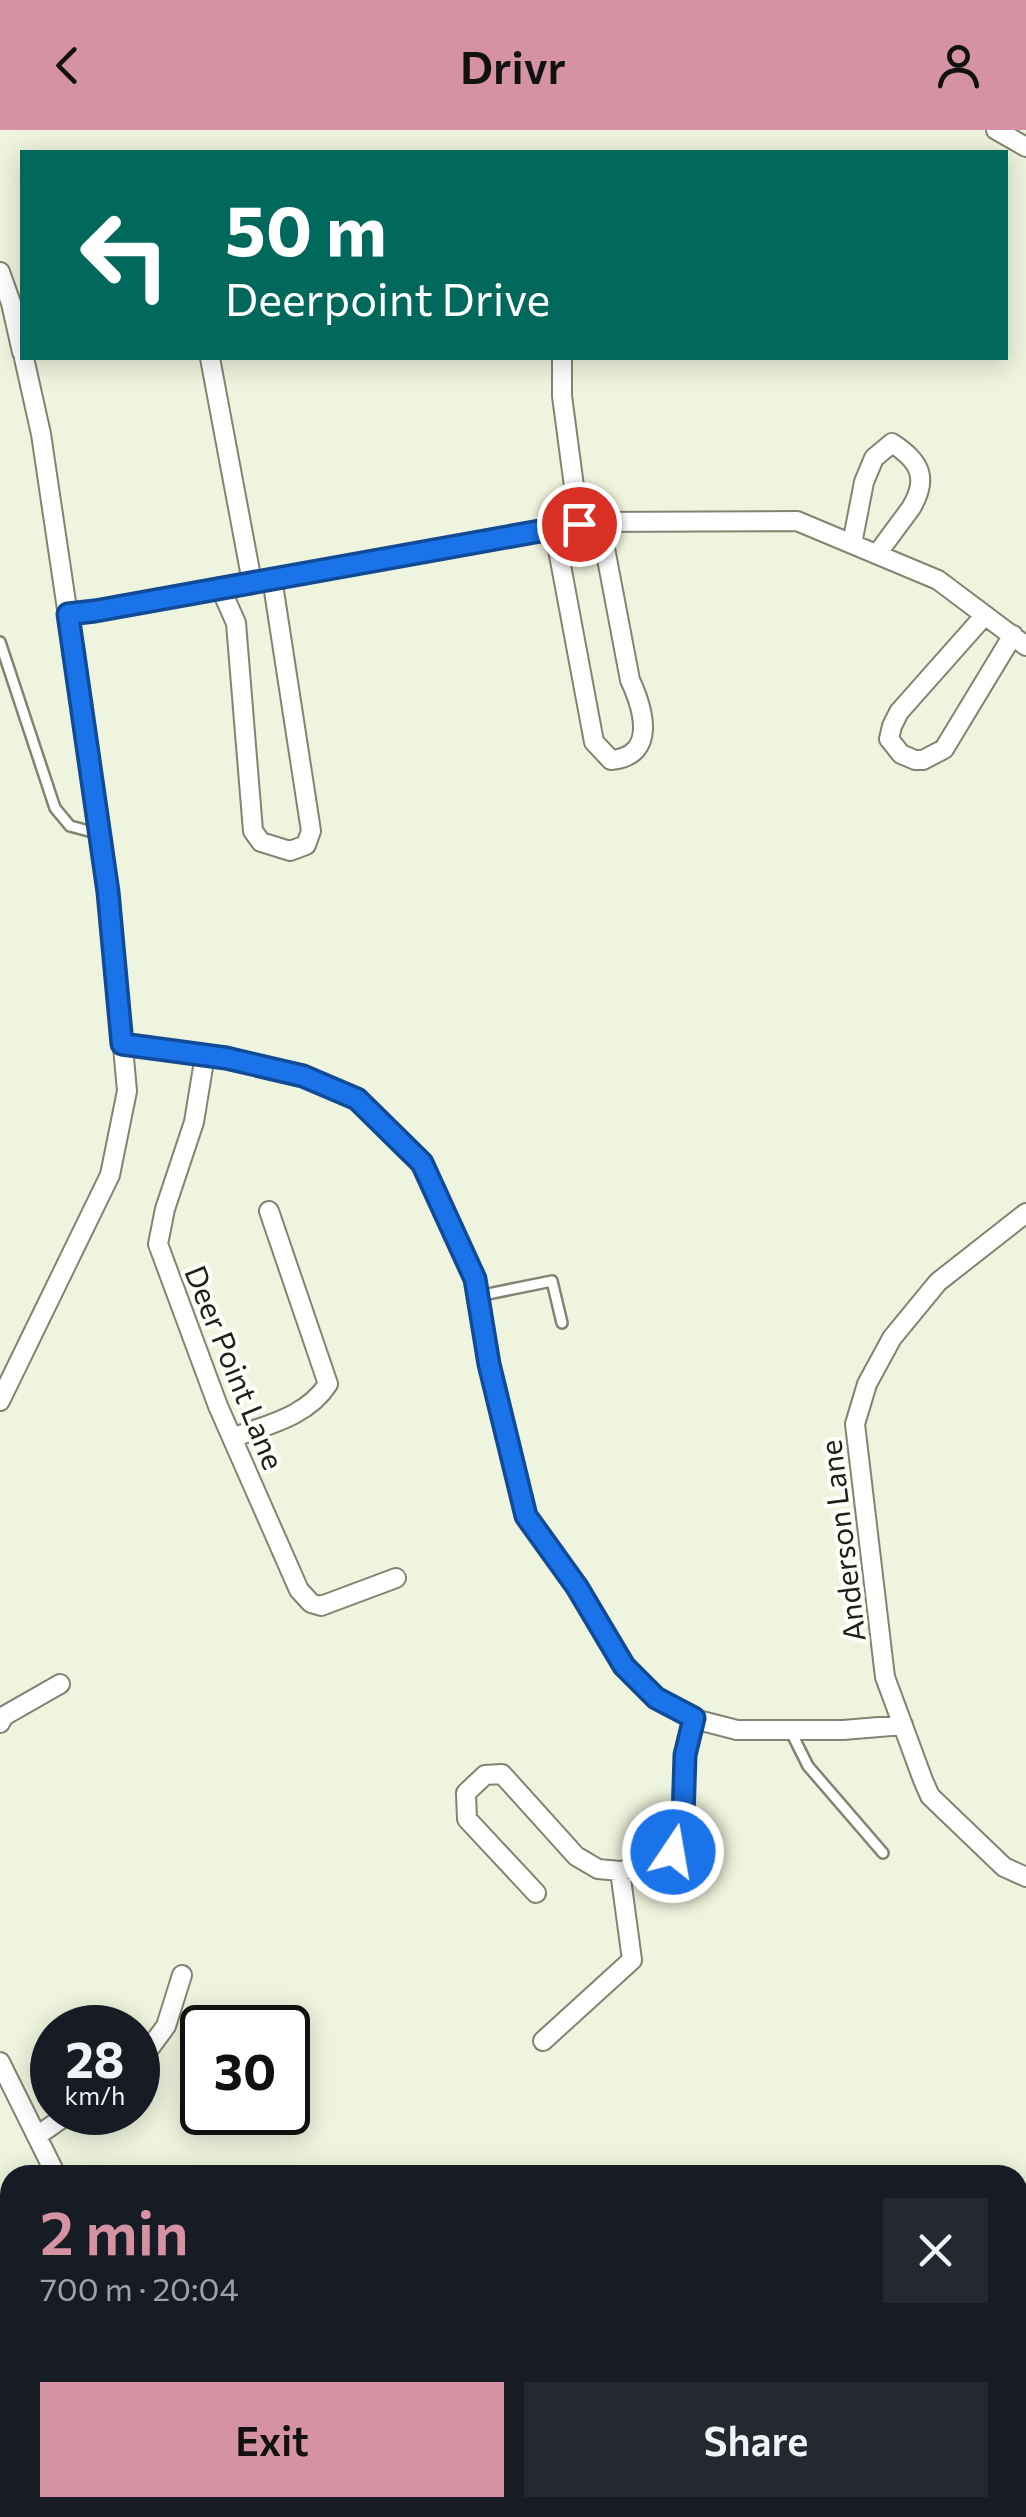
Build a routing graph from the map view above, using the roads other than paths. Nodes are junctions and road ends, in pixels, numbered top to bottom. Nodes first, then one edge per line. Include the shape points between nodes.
1 (996, 130) edge
2 (1026, 146) edge
3 (0, 272) edge
4 (6, 310) edge
5 (20, 347) edge
6 (24, 360) edge
7 (210, 360) edge
8 (562, 360) edge
9 (600, 522) junction
10 (579, 524) junction
11 (554, 528) junction
12 (852, 544) junction
13 (877, 554) junction
14 (272, 578) junction
15 (252, 582) junction
16 (220, 587) junction
17 (68, 614) junction
18 (985, 614) junction
19 (1019, 641) edge
20 (0, 642) edge
21 (100, 834) junction
22 (122, 1044) junction
23 (204, 1055) junction
24 (269, 1211) dead end
25 (1026, 1213) edge
26 (478, 1296) junction
27 (562, 1324) dead end
28 (1, 1397) edge
29 (232, 1438) junction
30 (396, 1578) dead end
31 (60, 1684) dead end
32 (694, 1718) junction
33 (0, 1723) edge
34 (903, 1725) junction
35 (790, 1730) junction
36 (884, 1853) dead end
37 (620, 1871) junction
38 (1026, 1876) edge
39 (536, 1893) dead end
40 (182, 1975) dead end
41 (160, 2034) edge
42 (543, 2040) dead end
43 (0, 2062) edge
44 (36, 2136) joint
45 (51, 2165) edge

1 - 2 street
3 - 4 street
4 - 5 street
6 - 17 street
7 - 15 street
8 - 10 street
9 - 10 street
9 - 11 street via 630,680 644,719 637,746 618,760 594,742
9 - 12 street via 796,521
10 - 11 street
11 - 14 street
12 - 13 street
12 - 13 street via 864,482 874,458 892,443 912,456 921,479 916,500
13 - 18 street via 938,580
14 - 15 street
14 - 16 street via 311,832 306,845 290,851 261,842 253,831 236,622
15 - 16 street
16 - 17 street
17 - 21 street
18 - 19 street
18 - 19 street via 899,712 889,739 901,754 923,760 944,749
20 - 21 lane via 56,808 70,826
21 - 22 street
22 - 23 street
22 - 28 street via 126,1091 110,1175
23 - 26 street via 303,1076 357,1099 422,1163
23 - 29 street, Deer Point Lane via 194,1122 158,1244
24 - 29 street via 328,1384 303,1411
25 - 34 street, Anderson Lane via 938,1282 892,1338 855,1424 884,1677
26 - 27 lane via 552,1281
26 - 32 street via 526,1516 624,1666 656,1698
29 - 30 street, Deer Point Lane via 299,1590 311,1602 321,1606
31 - 33 street
32 - 35 street via 736,1730
32 - 37 street via 673,1852 657,1864
34 - 35 street
34 - 38 street, Anderson Lane via 930,1796 1004,1867
35 - 36 lane via 808,1766
37 - 39 street via 598,1869 576,1856 502,1774 485,1775 466,1794 467,1819
37 - 42 street via 632,1960
40 - 41 street
43 - 44 street
44 - 45 street

